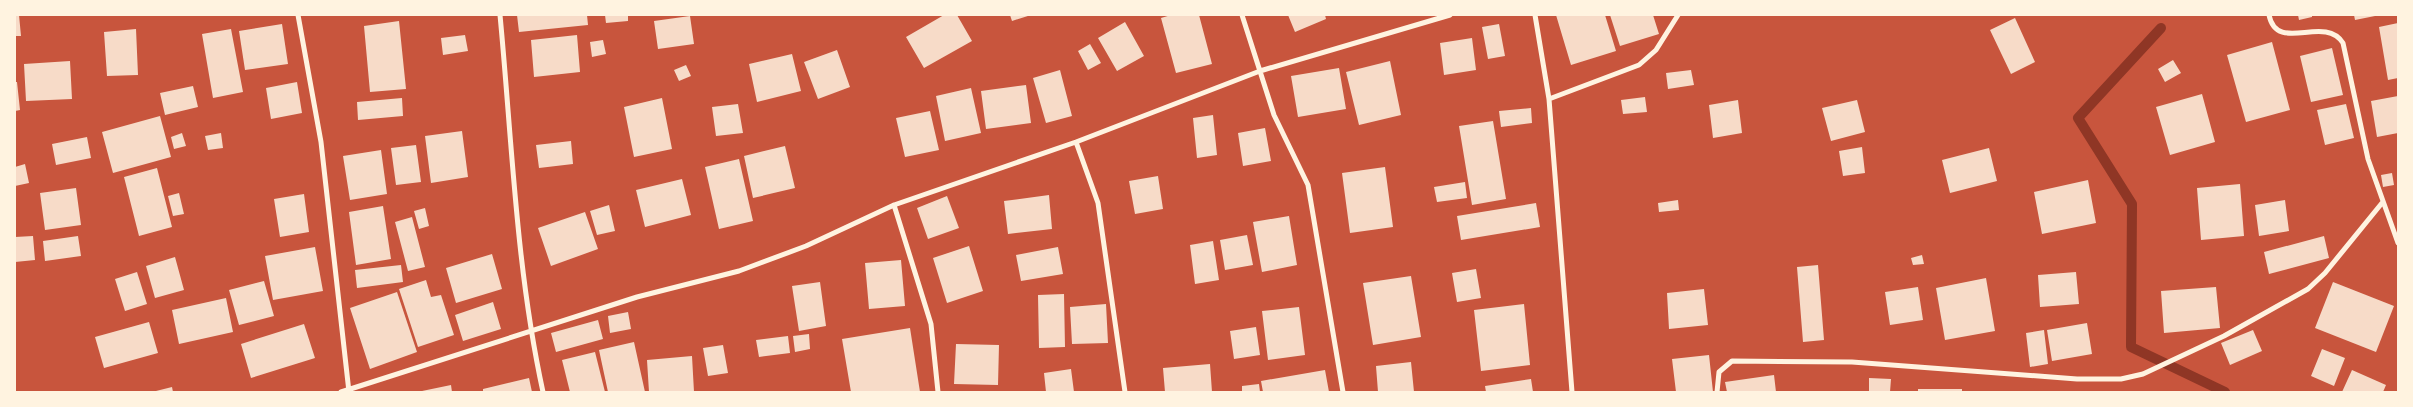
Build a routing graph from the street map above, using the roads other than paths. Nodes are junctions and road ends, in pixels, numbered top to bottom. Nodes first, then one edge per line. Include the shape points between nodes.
1 (298, 15) edge
2 (500, 15) edge
3 (1242, 15) edge
4 (1450, 15) edge
5 (1535, 15) edge
6 (1678, 15) edge
7 (2269, 15) edge
8 (1260, 71) junction
9 (1549, 99) junction
10 (1076, 142) junction
11 (2382, 203) junction
12 (894, 205) junction
13 (2398, 243) edge
14 (530, 332) junction
15 (349, 390) edge
16 (341, 392) edge
17 (543, 392) edge
18 (938, 392) edge
19 (1125, 392) edge
20 (1343, 392) edge
21 (1572, 392) edge
22 (1717, 392) edge

1 - 15 street via 321,142
2 - 14 street via 521,268
3 - 8 street
4 - 8 street
5 - 9 street
6 - 9 street via 1656,50 1639,65
7 - 11 street via 2270,23 2277,31 2287,34 2328,30 2338,35 2343,43 2368,159
8 - 10 street
8 - 20 street via 1274,115 1308,185
9 - 21 street
10 - 12 street
10 - 19 street via 1098,203
11 - 13 street
11 - 22 street via 2308,289 2262,316 2143,374 2121,379 2077,379 1852,362 1732,361 1720,372
12 - 14 street via 806,246 739,271 637,297
12 - 18 street via 931,324
14 - 15 street
14 - 17 street
15 - 16 street

